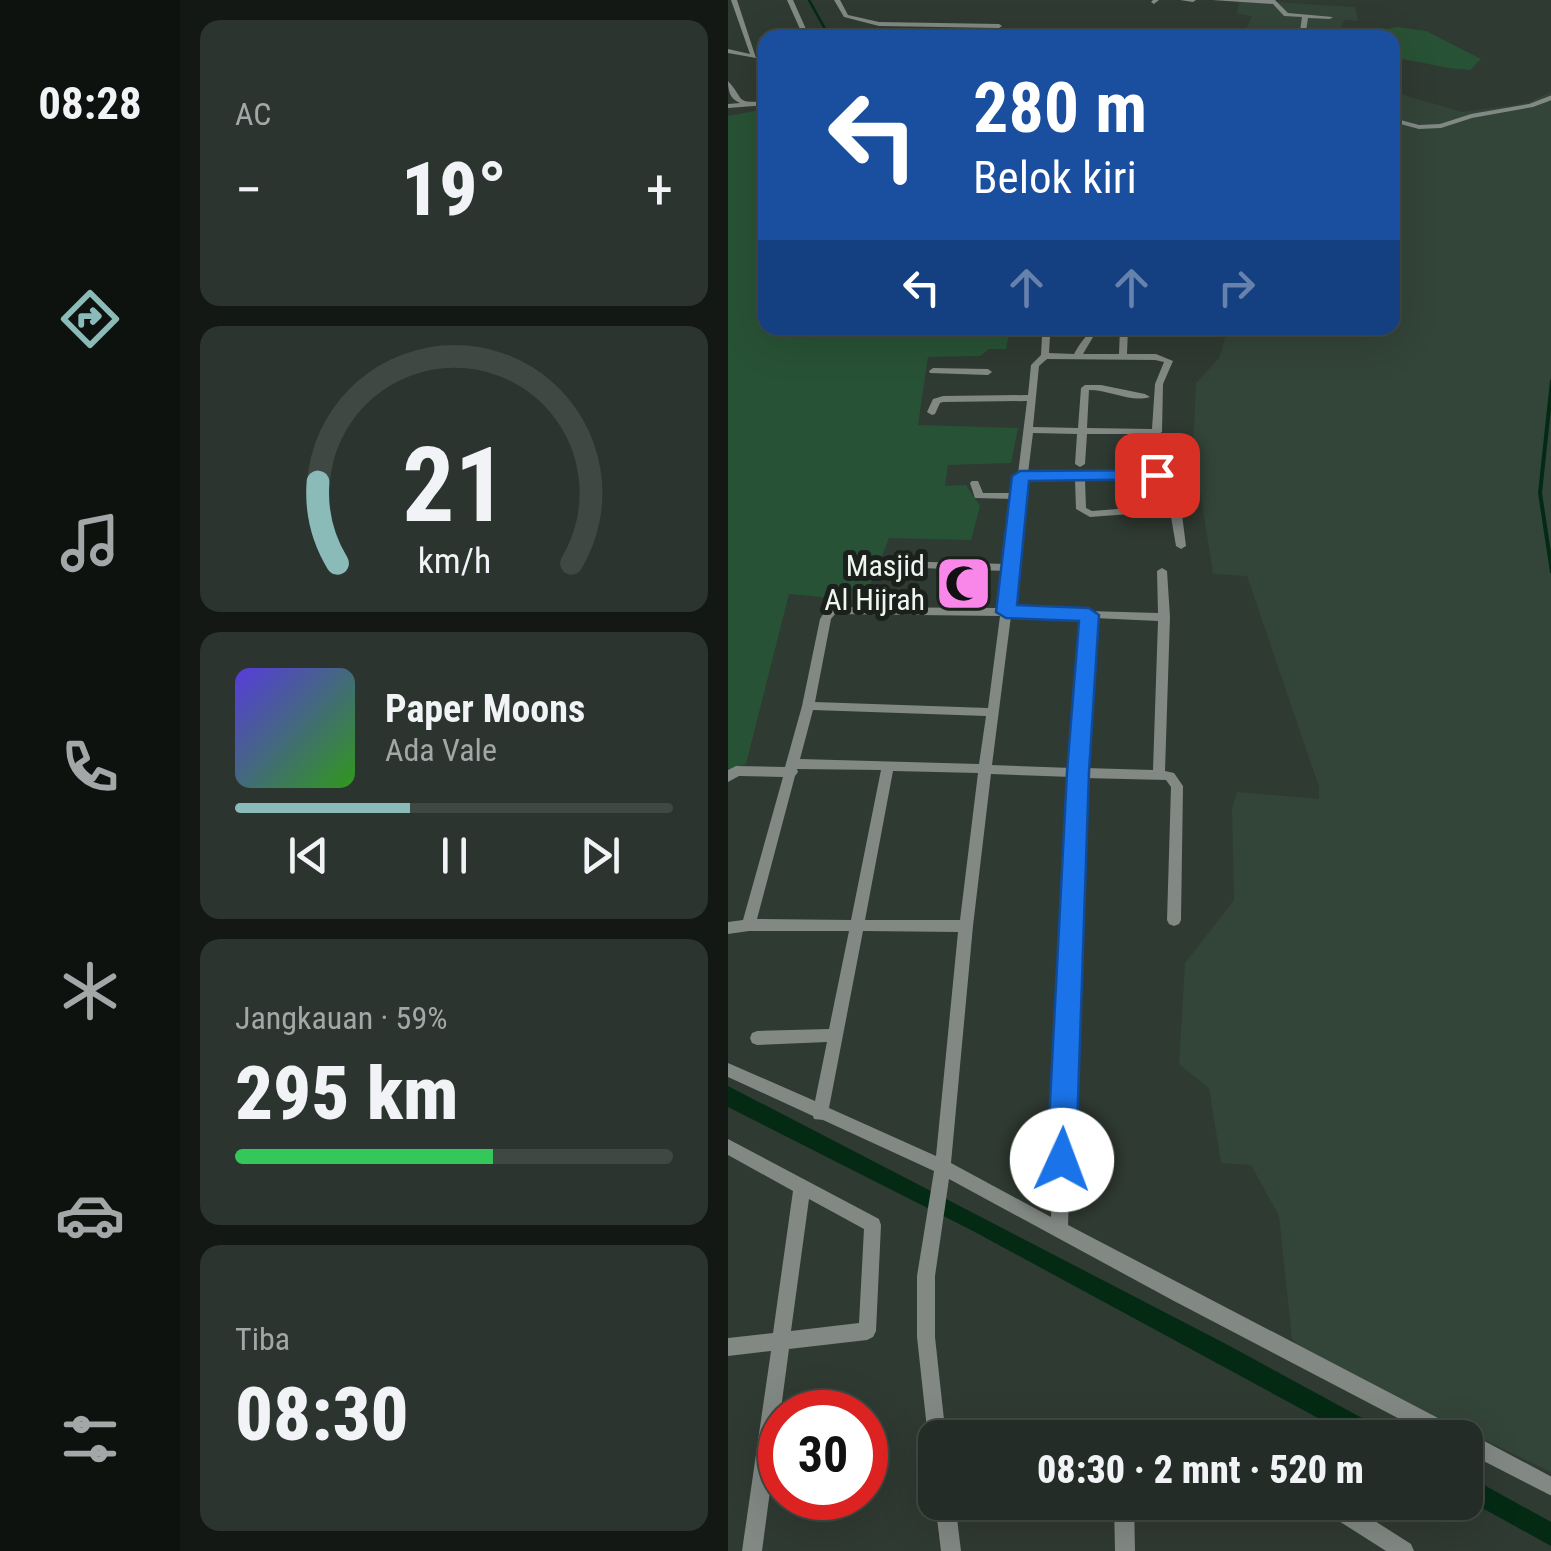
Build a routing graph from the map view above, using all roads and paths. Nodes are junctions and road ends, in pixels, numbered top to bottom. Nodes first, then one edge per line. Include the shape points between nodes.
1 (790, 0) edge
2 (836, 0) edge
3 (1182, 0) edge
4 (1193, 0) edge
5 (1215, 0) edge
6 (736, 4) edge
7 (728, 11) edge
8 (1305, 17) junction
9 (1330, 17) dead end
10 (999, 26) dead end
11 (744, 29) junction
12 (803, 30) edge
13 (1303, 30) edge
14 (728, 35) edge
15 (728, 52) edge
16 (728, 83) edge
17 (1552, 97) edge
18 (758, 104) edge
19 (750, 105) junction
20 (728, 106) edge
21 (1400, 122) edge
22 (1045, 335) edge
23 (1090, 335) edge
24 (1124, 335) edge
25 (1078, 355) junction
26 (1045, 356) junction
27 (1123, 356) junction
28 (934, 371) dead end
29 (1145, 397) dead end
30 (1032, 398) junction
31 (985, 399) junction
32 (932, 412) dead end
33 (1026, 430) junction
34 (1083, 432) junction
35 (1134, 433) junction
36 (1132, 458) dead end
37 (1080, 470) junction
38 (1020, 476) junction
39 (975, 483) dead end
40 (1019, 496) junction
41 (1176, 507) junction
42 (1181, 546) dead end
43 (892, 564) dead end
44 (1012, 568) junction
45 (1162, 571) dead end
46 (1006, 612) junction
47 (1089, 615) junction
48 (1164, 617) junction
49 (808, 706) junction
50 (992, 712) junction
51 (888, 766) junction
52 (793, 768) junction
53 (986, 769) junction
54 (1078, 772) junction
55 (1159, 774) junction
56 (728, 776) edge
57 (1174, 920) dead end
58 (856, 923) junction
59 (750, 925) junction
60 (966, 926) junction
61 (728, 928) edge
62 (836, 1035) junction
63 (758, 1038) dead end
64 (728, 1070) edge
65 (820, 1114) junction
66 (728, 1146) edge
67 (944, 1167) junction
68 (802, 1187) junction
69 (1059, 1230) junction
70 (782, 1341) junction
71 (728, 1347) edge
72 (935, 1420) edge
73 (1422, 1420) edge
74 (1483, 1451) edge
75 (1552, 1487) edge
76 (947, 1520) edge
77 (1124, 1520) edge
78 (1355, 1520) edge
79 (752, 1551) edge
80 (951, 1551) edge
81 (1125, 1551) edge
82 (1404, 1551) edge

1 - 12 street
2 - 10 street via 846,16 870,22
3 - 4 street
5 - 8 street via 1278,3 1286,15
6 - 7 street
6 - 11 street
8 - 9 street
8 - 13 street
11 - 14 street
11 - 15 street via 754,57
16 - 19 street via 736,99
17 - 21 street via 1441,126
18 - 19 street
19 - 20 street
22 - 26 street
23 - 25 street
24 - 27 street
25 - 26 street
25 - 27 street
26 - 30 street via 1035,365
27 - 35 street via 1170,361 1160,384 1158,430
28 - 31 street via 988,369
29 - 34 street via 1087,386
30 - 31 street
30 - 33 street
31 - 32 street via 938,400
33 - 34 street
33 - 38 street
34 - 35 street
34 - 37 street
35 - 36 street
37 - 38 street
37 - 41 street via 1165,476 1172,480
37 - 41 street via 1081,508 1090,514
38 - 40 street
39 - 40 street via 979,496
40 - 44 street
41 - 42 street
43 - 44 street
44 - 46 street
45 - 48 street
46 - 47 street
46 - 49 street via 832,610
46 - 50 street
47 - 48 street
47 - 54 street
48 - 55 street
49 - 50 street
49 - 52 street
50 - 53 street
51 - 52 street
51 - 53 street
51 - 58 street
52 - 56 street
52 - 59 street
53 - 54 street
53 - 60 street
54 - 55 street
54 - 69 street
55 - 57 street via 1177,786
58 - 59 street
58 - 60 street
58 - 62 street
59 - 61 street
60 - 67 street
62 - 63 street
62 - 65 street
64 - 65 street
65 - 67 street
66 - 68 street
67 - 69 street
67 - 72 street via 926,1276
68 - 70 street
68 - 70 street via 874,1225 867,1331
69 - 73 street
70 - 71 street
70 - 79 street
74 - 75 street
76 - 80 street
77 - 81 street
78 - 82 street

